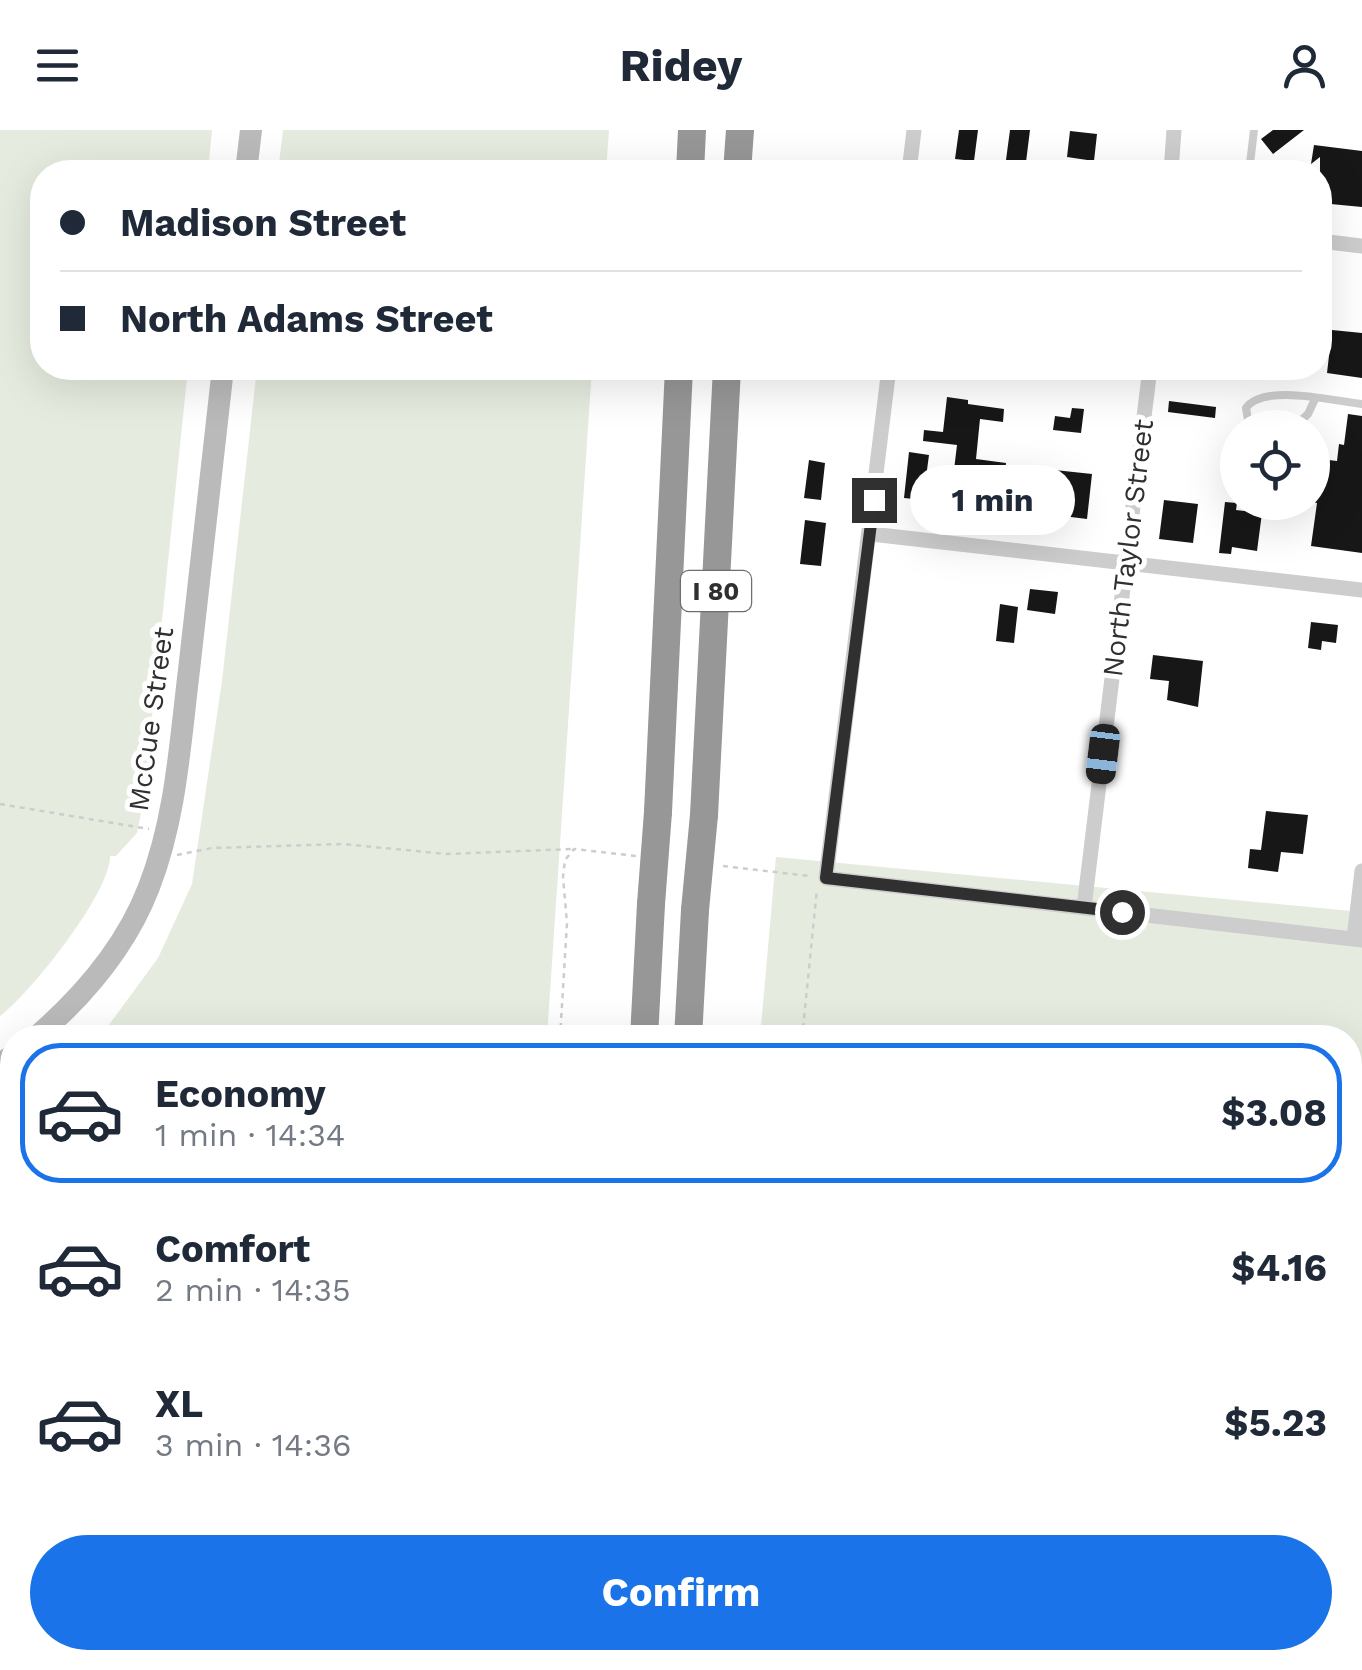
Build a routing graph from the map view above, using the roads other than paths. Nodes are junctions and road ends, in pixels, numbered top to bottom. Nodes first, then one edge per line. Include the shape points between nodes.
1 (251, 130) edge
2 (692, 130) edge
3 (740, 130) edge
4 (914, 130) edge
5 (1174, 130) edge
6 (1254, 130) edge
7 (247, 160) edge
8 (691, 160) edge
9 (738, 160) edge
10 (910, 160) edge
11 (1172, 160) edge
12 (1250, 160) edge
13 (1332, 243) edge
14 (1362, 246) edge
15 (223, 380) edge
16 (678, 380) edge
17 (726, 380) edge
18 (887, 380) edge
19 (1149, 380) edge
20 (1315, 399) junction
21 (1362, 404) edge
22 (1246, 410) edge
23 (1310, 410) edge
24 (871, 534) junction
25 (1128, 563) junction
26 (1362, 590) edge
27 (1362, 871) edge
28 (1084, 907) junction
29 (1358, 940) edge
30 (49, 1025) edge
31 (645, 1025) edge
32 (689, 1025) edge

1 - 7 main road
2 - 8 highway
3 - 9 highway
4 - 10 street
5 - 11 street
6 - 12 lane
13 - 14 street
15 - 30 main road, McCue Street via 178,761 162,844 135,918 113,954
16 - 31 highway, I 80, bridge
17 - 32 highway, I 80, bridge
18 - 24 street
19 - 25 street, North Taylor Street
20 - 21 lane
20 - 22 lane via 1271,394
20 - 23 lane
24 - 25 street
24 - 28 street via 822,878
25 - 26 street
25 - 28 street, North Taylor Street
27 - 29 street
28 - 29 street

